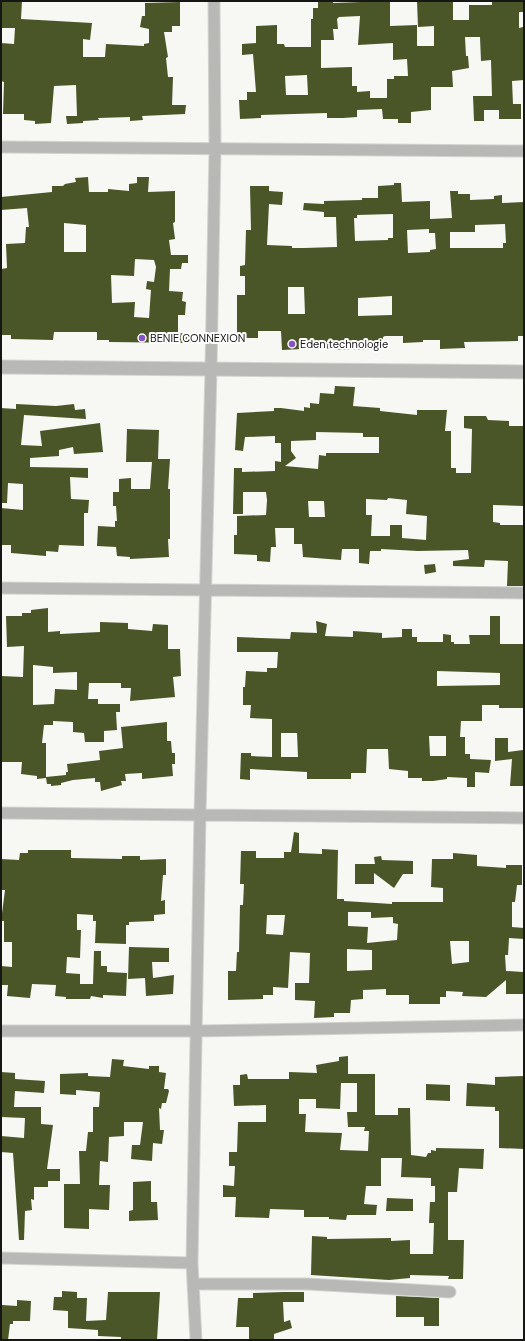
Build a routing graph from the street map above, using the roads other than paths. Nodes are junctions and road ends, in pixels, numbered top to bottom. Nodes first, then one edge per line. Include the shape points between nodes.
1 (214, 1) edge
2 (1, 147) edge
3 (215, 149) junction
4 (524, 151) edge
5 (1, 367) edge
6 (211, 369) junction
7 (524, 372) edge
8 (1, 588) edge
9 (205, 590) junction
10 (524, 593) edge
11 (1, 813) edge
12 (200, 815) junction
13 (524, 818) edge
14 (524, 1025) edge
15 (1, 1031) edge
16 (196, 1031) junction
17 (1, 1258) edge
18 (192, 1263) junction
19 (193, 1284) junction
20 (450, 1292) dead end
21 (196, 1340) edge

1 - 3 street
2 - 3 street
3 - 4 street
3 - 6 street
5 - 6 street
6 - 7 street
6 - 9 street
8 - 9 street
9 - 10 street
9 - 12 street
11 - 12 street
12 - 13 street
12 - 16 street
14 - 16 street
15 - 16 street
16 - 18 street
17 - 18 street
18 - 19 street
19 - 20 street via 307,1284
19 - 21 street

